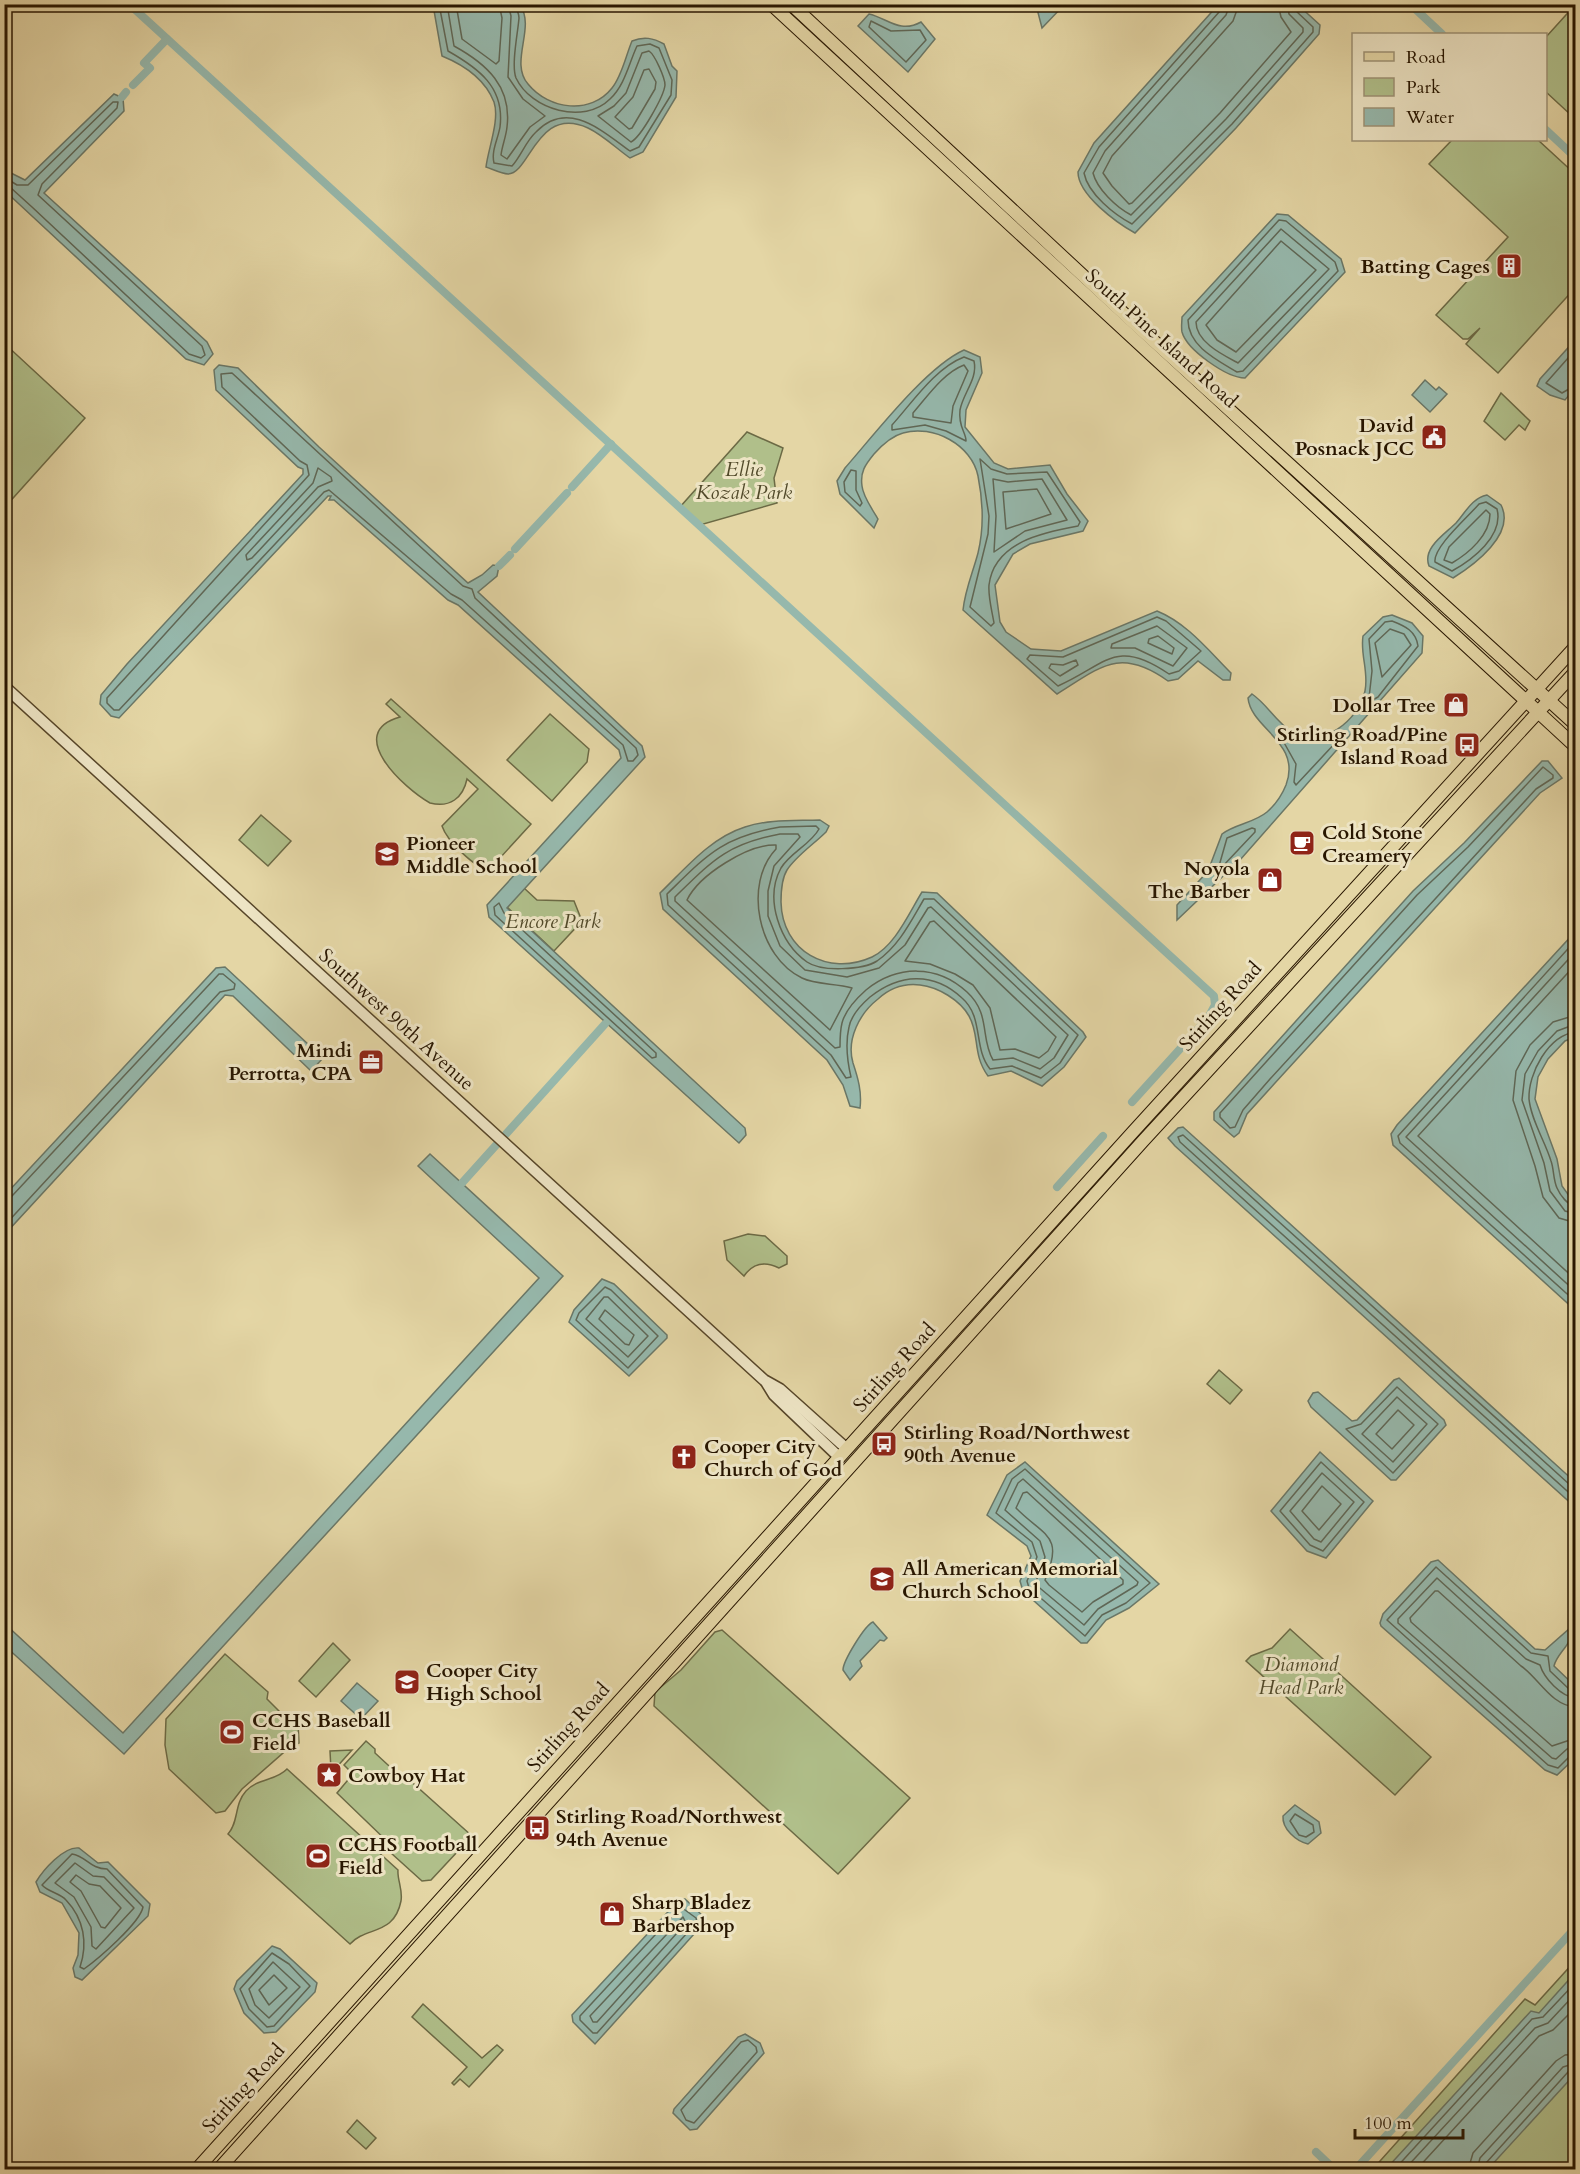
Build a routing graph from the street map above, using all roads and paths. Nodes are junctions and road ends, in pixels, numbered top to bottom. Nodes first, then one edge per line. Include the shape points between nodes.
1 (771, 4) edge
2 (791, 4) edge
3 (1575, 646) edge
4 (1575, 671) edge
5 (4, 686) edge
6 (1536, 689) junction
7 (1526, 700) junction
8 (1549, 700) junction
9 (1538, 712) junction
10 (1575, 725) edge
11 (1575, 747) edge
12 (1341, 902) junction
13 (1353, 912) junction
14 (1053, 1222) junction
15 (1065, 1228) junction
16 (843, 1453) junction
17 (489, 1844) junction
18 (500, 1854) junction
19 (362, 1986) junction
20 (372, 1995) junction
21 (196, 2169) edge
22 (218, 2169) edge

1 - 7 main road, South Pine Island Road
2 - 6 main road, South Pine Island Road
3 - 6 main road, Stirling Road
4 - 8 main road, Stirling Road
5 - 16 street, Southwest 90th Avenue via 764,1380 780,1389
6 - 7 main road, Stirling Road
6 - 8 main road, South Pine Island Road
7 - 9 main road, South Pine Island Road
7 - 12 main road, Stirling Road
8 - 9 main road, Stirling Road
8 - 10 main road, South Pine Island Road
9 - 11 main road, South Pine Island Road
9 - 13 main road, Stirling Road
12 - 13 main road
12 - 14 main road, Stirling Road
13 - 15 main road, Stirling Road
14 - 15 main road
14 - 16 main road, Stirling Road
15 - 18 main road, Stirling Road
16 - 17 main road, Stirling Road
17 - 18 main road
17 - 19 main road, Stirling Road
18 - 20 main road, Stirling Road
19 - 20 main road
19 - 21 main road, Stirling Road
20 - 22 main road, Stirling Road

